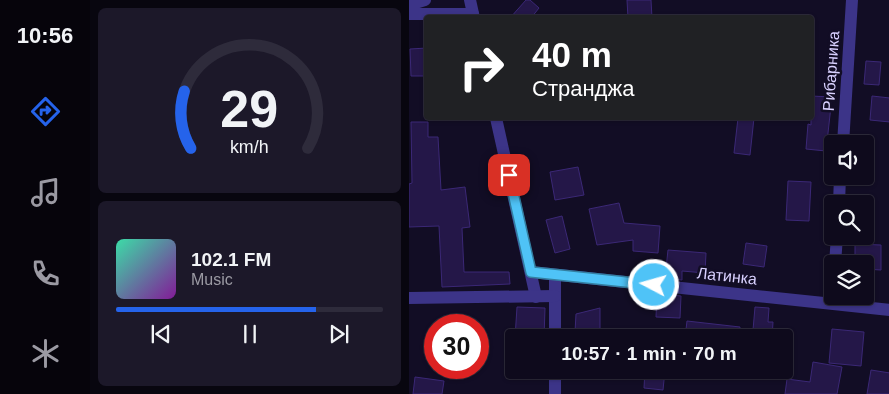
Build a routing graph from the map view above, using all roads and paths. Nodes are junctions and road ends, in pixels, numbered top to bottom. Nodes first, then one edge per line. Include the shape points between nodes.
1 (425, 0) edge
2 (470, 0) edge
3 (852, 0) edge
4 (409, 5) edge
5 (409, 14) edge
6 (442, 15) edge
7 (474, 15) edge
8 (496, 120) edge
9 (844, 135) edge
10 (531, 272) junction
11 (555, 275) junction
12 (555, 296) junction
13 (536, 297) junction
14 (409, 298) edge
15 (824, 298) edge
16 (863, 305) edge
17 (889, 310) edge
18 (555, 329) edge
19 (555, 379) edge
20 (555, 394) edge

1 - 4 street
2 - 7 street
3 - 9 street, Рибарника
5 - 6 street
8 - 10 street
10 - 11 street, Латинка
10 - 13 street
11 - 12 street
11 - 15 street, Латинка
12 - 13 street
12 - 18 street
13 - 14 street
16 - 17 street, Латинка
19 - 20 street

